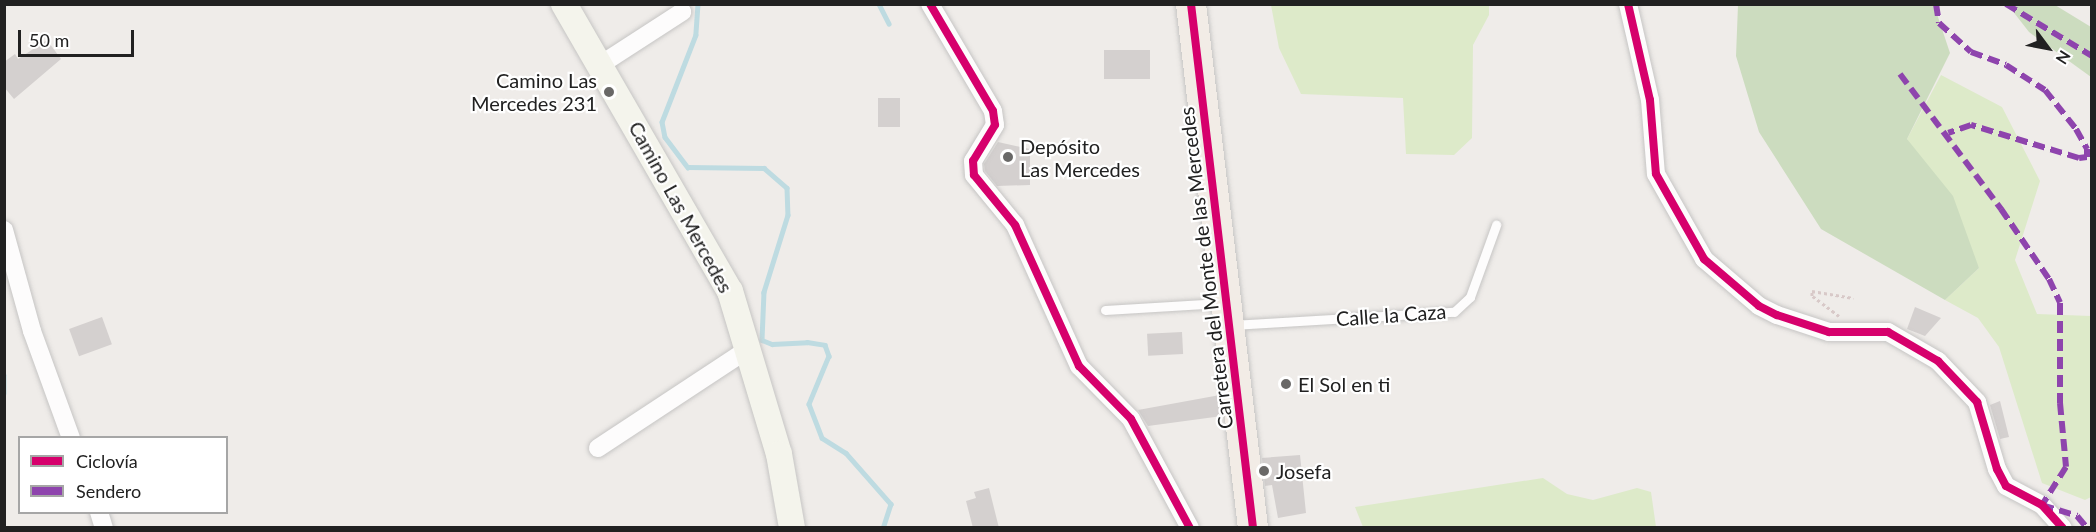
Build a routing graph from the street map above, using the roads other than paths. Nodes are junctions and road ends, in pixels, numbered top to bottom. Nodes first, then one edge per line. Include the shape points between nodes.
1 (564, 4) edge
2 (930, 4) edge
3 (1191, 4) edge
4 (1628, 4) edge
5 (682, 12) dead end
6 (600, 65) junction
7 (1496, 225) dead end
8 (4, 230) edge
9 (1105, 310) dead end
10 (1228, 314) junction
11 (748, 349) junction
12 (70, 436) edge
13 (598, 448) dead end
14 (792, 528) edge
15 (1190, 528) edge
16 (1253, 528) edge
17 (2063, 528) edge

1 - 6 main road, Camino Las Mercedes
2 - 15 street via 993,111 995,125 973,161 974,175 1015,225 1079,366 1131,418
3 - 10 main road, Carretera del Monte de las Mercedes
4 - 17 street via 1650,100 1656,174 1704,259 1759,306 1777,315 1829,332 1888,332 1938,361 1977,402 1996,469 2006,486 2042,504
5 - 6 street
6 - 11 main road, Camino Las Mercedes via 717,265
7 - 10 lane, Calle la Caza via 1470,297 1454,312
8 - 12 street via 32,331
9 - 10 lane, Calle la Caza
10 - 16 main road, Carretera del Monte de las Mercedes
11 - 13 street
11 - 14 main road, Camino Las Mercedes via 779,454

